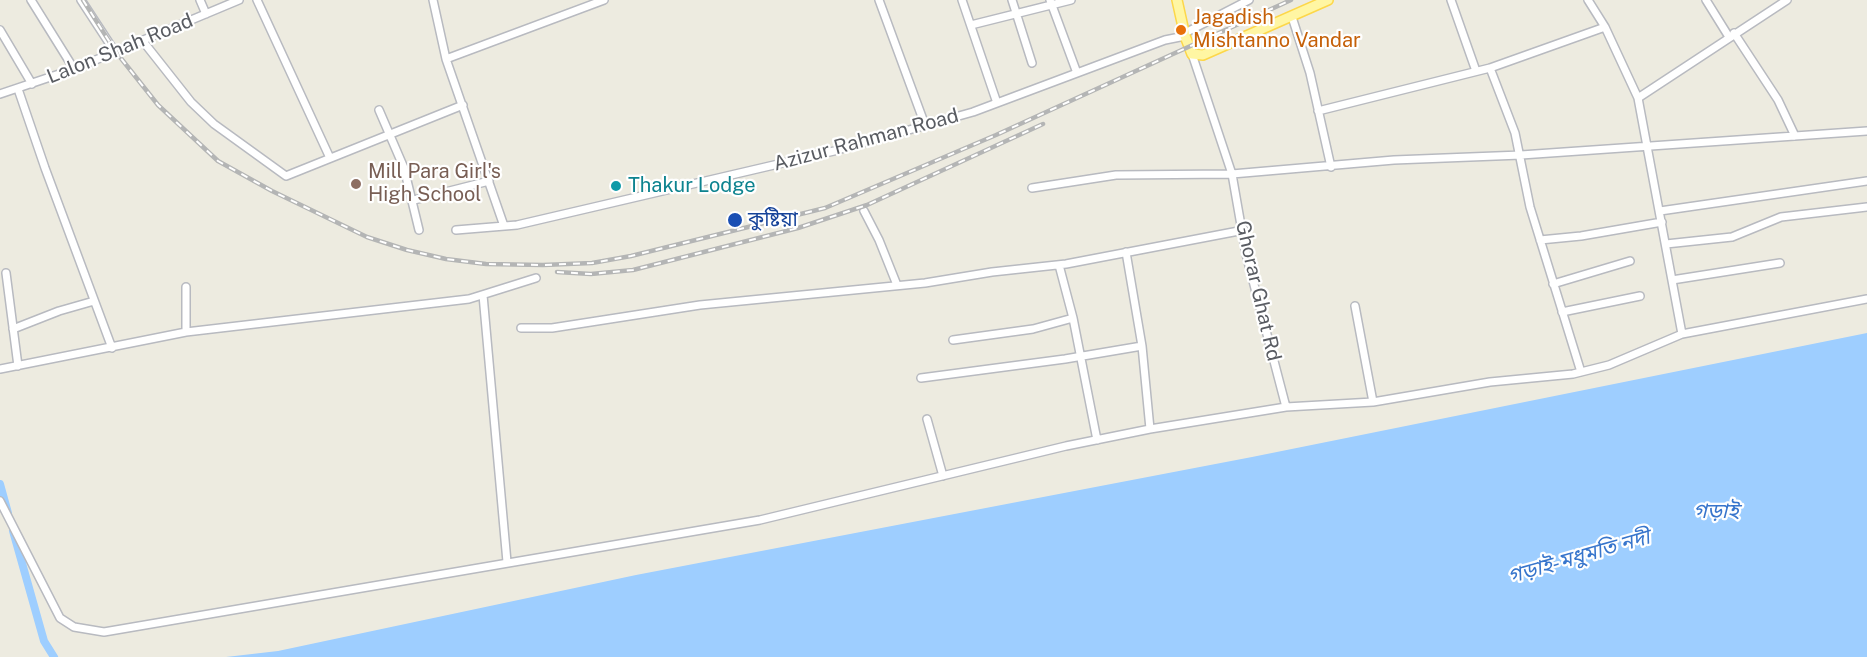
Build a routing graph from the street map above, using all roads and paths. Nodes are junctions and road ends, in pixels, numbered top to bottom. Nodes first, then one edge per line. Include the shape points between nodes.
1 (32, 0) edge
2 (81, 0) edge
3 (200, 0) edge
4 (239, 0) edge
5 (257, 0) edge
6 (433, 0) edge
7 (604, 0) edge
8 (879, 0) edge
9 (962, 0) edge
10 (1012, 0) edge
11 (1071, 0) edge
12 (1177, 0) edge
13 (1249, 0) edge
14 (1328, 0) edge
15 (1451, 0) edge
16 (1588, 0) edge
17 (1706, 0) edge
18 (1787, 0) edge
19 (1051, 3) edge
20 (206, 14) junction
21 (1017, 15) junction
22 (1292, 17) junction
23 (971, 25) junction
24 (1605, 27) junction
25 (0, 30) edge
26 (1185, 35) junction
27 (1731, 35) junction
28 (142, 40) junction
29 (115, 52) junction
30 (1192, 54) junction
31 (446, 59) junction
32 (1032, 63) dead end
33 (1490, 68) junction
34 (74, 69) junction
35 (1476, 71) junction
36 (1077, 73) junction
37 (32, 84) junction
38 (18, 89) junction
39 (0, 94) edge
40 (1638, 99) junction
41 (997, 103) junction
42 (463, 105) junction
43 (379, 110) dead end
44 (1318, 111) junction
45 (925, 125) junction
46 (1867, 131) edge
47 (391, 133) junction
48 (1795, 136) junction
49 (1649, 146) junction
50 (1521, 155) junction
51 (330, 158) junction
52 (1331, 167) junction
53 (1232, 174) junction
54 (489, 181) junction
55 (1867, 181) edge
56 (1032, 188) dead end
57 (414, 200) junction
58 (1867, 207) edge
59 (864, 211) dead end
60 (1660, 211) junction
61 (1662, 222) junction
62 (504, 226) junction
63 (419, 230) dead end
64 (456, 230) dead end
65 (1244, 230) junction
66 (1540, 240) junction
67 (1666, 244) junction
68 (1126, 252) junction
69 (1630, 261) dead end
70 (1780, 263) dead end
71 (1059, 265) junction
72 (6, 273) dead end
73 (536, 278) dead end
74 (1672, 280) junction
75 (1553, 284) junction
76 (897, 285) junction
77 (186, 287) dead end
78 (483, 295) junction
79 (1640, 296) dead end
80 (1867, 299) edge
81 (94, 301) junction
82 (1355, 306) dead end
83 (1562, 312) junction
84 (1073, 318) junction
85 (521, 328) dead end
86 (13, 329) junction
87 (186, 332) junction
88 (1682, 334) junction
89 (953, 340) dead end
90 (1142, 346) junction
91 (112, 348) junction
92 (1079, 357) junction
93 (18, 366) junction
94 (0, 369) edge
95 (1581, 372) junction
96 (921, 378) dead end
97 (1373, 402) junction
98 (1286, 407) junction
99 (927, 419) dead end
100 (1150, 429) junction
101 (1096, 440) junction
102 (943, 476) junction
103 (0, 501) edge
104 (507, 562) junction

1 - 34 street
2 - 29 street
3 - 20 street
4 - 20 street, Lalon Shah Road
5 - 51 street
6 - 31 street
7 - 31 street
8 - 45 street
9 - 23 street
10 - 21 street
11 - 19 street
12 - 26 main road
13 - 26 street, Azizur Rahman Road
14 - 22 main road
15 - 35 street
16 - 24 street
17 - 27 street
18 - 27 street
19 - 21 street
19 - 36 street
20 - 28 street, Lalon Shah Road
21 - 23 street
21 - 32 street
22 - 30 main road via 1203,55
22 - 44 street
23 - 41 street
24 - 33 street
24 - 40 street
25 - 37 street
26 - 30 main road
26 - 36 street, Azizur Rahman Road
27 - 40 street
27 - 48 street via 1778,100
28 - 29 street, Lalon Shah Road
28 - 51 street via 190,102 283,176
29 - 34 street, Lalon Shah Road
30 - 53 street, Ghorar Ghat Rd
31 - 42 street
33 - 35 street
33 - 50 street
34 - 37 street, Lalon Shah Road
35 - 44 street
36 - 41 street, Azizur Rahman Road
37 - 38 street, Lalon Shah Road
38 - 39 street, Lalon Shah Road
38 - 81 street
40 - 49 street
41 - 45 street, Azizur Rahman Road
42 - 47 street
42 - 54 street
43 - 47 street
44 - 52 street
45 - 62 street, Azizur Rahman Road via 655,194
46 - 48 street
47 - 51 street
47 - 57 street
48 - 49 street
49 - 50 street
49 - 60 street
50 - 52 street via 1394,160
50 - 66 street
52 - 53 street
53 - 56 street via 1116,175
53 - 65 street, Ghorar Ghat Rd
54 - 57 street
54 - 62 street
55 - 60 street
57 - 63 street
58 - 67 street via 1781,217 1732,237
59 - 76 street
60 - 61 street
61 - 66 street
61 - 67 street
62 - 64 street, Azizur Rahman Road
65 - 68 street
65 - 98 street, Ghorar Ghat Rd via 1246,254
66 - 75 street
67 - 74 street
68 - 71 street
68 - 90 street
69 - 75 street
70 - 74 street
71 - 76 street
71 - 84 street
72 - 86 street
73 - 78 street
74 - 88 street
75 - 83 street
76 - 85 street via 700,305 552,328
77 - 87 street
78 - 87 street
78 - 104 street
79 - 83 street
80 - 88 street
81 - 86 street
81 - 91 street
82 - 97 street
83 - 95 street
84 - 89 street via 1033,329
84 - 92 street
86 - 93 street
87 - 91 street
88 - 95 street via 1609,365
90 - 92 street
90 - 100 street
91 - 93 street
92 - 96 street
92 - 101 street
93 - 94 street
95 - 97 street via 1490,382
97 - 98 street
98 - 100 street
99 - 102 street
100 - 101 street
101 - 102 street
102 - 104 street via 759,520
103 - 104 street via 60,618 86,631 104,632 200,618

